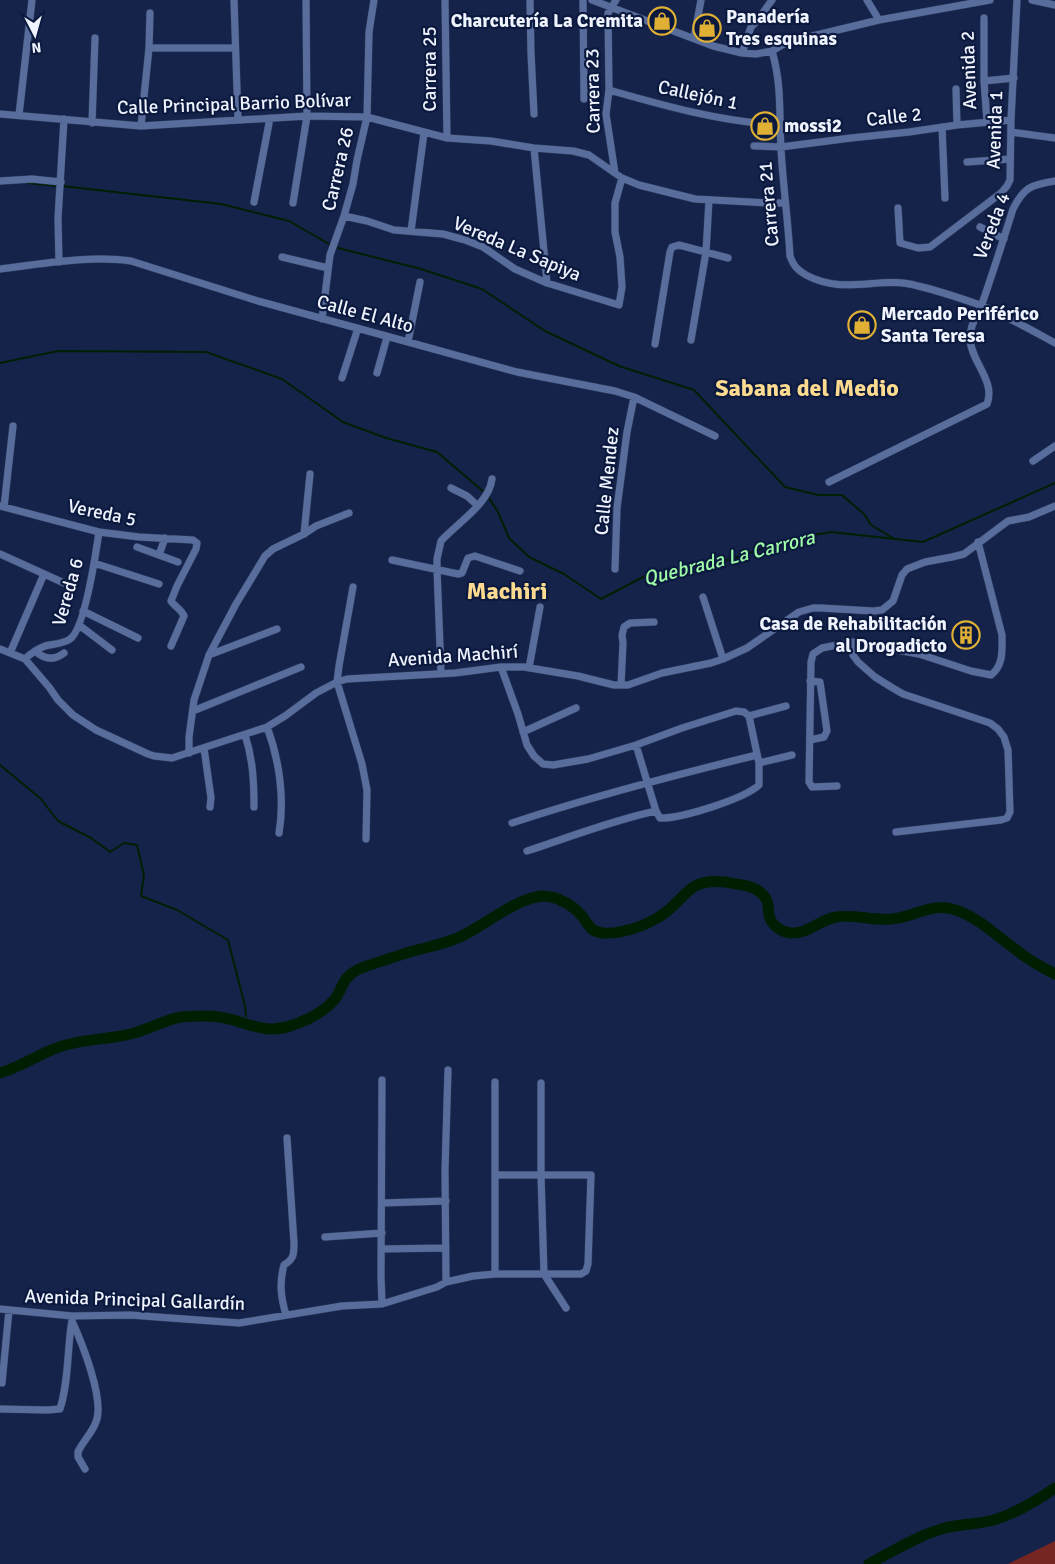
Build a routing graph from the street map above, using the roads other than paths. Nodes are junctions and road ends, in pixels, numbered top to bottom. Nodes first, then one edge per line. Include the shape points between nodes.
1 (32, 0) edge
2 (234, 0) edge
3 (306, 0) edge
4 (374, 0) edge
5 (445, 0) edge
6 (530, 0) edge
7 (583, 0) edge
8 (592, 0) edge
9 (616, 0) edge
10 (701, 0) edge
11 (772, 0) edge
12 (867, 0) edge
13 (934, 0) edge
14 (990, 0) edge
15 (1018, 0) edge
16 (1032, 0) edge
17 (1055, 5) edge
18 (610, 8) junction
19 (938, 8) junction
20 (150, 13) dead end
21 (984, 18) dead end
22 (879, 20) junction
23 (95, 38) dead end
24 (694, 38) junction
25 (148, 48) junction
26 (235, 48) junction
27 (772, 50) junction
28 (742, 53) junction
29 (1014, 78) junction
30 (984, 81) junction
31 (956, 89) dead end
32 (609, 90) junction
33 (584, 99) dead end
34 (0, 114) edge
35 (534, 114) dead end
36 (19, 115) junction
37 (307, 116) junction
38 (367, 116) junction
39 (270, 118) junction
40 (64, 119) junction
41 (238, 120) junction
42 (1011, 120) junction
43 (987, 122) junction
44 (92, 123) junction
45 (781, 125) junction
46 (957, 125) junction
47 (141, 126) junction
48 (942, 127) junction
49 (1011, 132) junction
50 (424, 133) junction
51 (447, 138) junction
52 (1055, 138) edge
53 (754, 146) dead end
54 (781, 147) junction
55 (534, 148) junction
56 (1010, 159) junction
57 (967, 162) dead end
58 (615, 173) junction
59 (622, 178) junction
60 (0, 181) edge
61 (1055, 181) edge
62 (61, 182) junction
63 (946, 198) dead end
64 (709, 200) junction
65 (254, 202) dead end
66 (785, 202) junction
67 (293, 203) dead end
68 (898, 208) dead end
69 (344, 216) junction
70 (980, 226) dead end
71 (411, 231) junction
72 (1004, 239) junction
73 (706, 252) junction
74 (282, 257) dead end
75 (728, 258) dead end
76 (59, 262) junction
77 (328, 268) junction
78 (0, 269) edge
79 (420, 282) dead end
80 (547, 283) junction
81 (981, 306) junction
82 (322, 319) junction
83 (358, 328) junction
84 (387, 336) junction
85 (691, 340) dead end
86 (408, 342) junction
87 (1055, 343) edge
88 (655, 344) dead end
89 (377, 373) dead end
90 (342, 378) dead end
91 (634, 397) junction
92 (13, 426) dead end
93 (715, 436) dead end
94 (1055, 446) edge
95 (1033, 462) dead end
96 (310, 474) dead end
97 (492, 479) dead end
98 (829, 482) dead end
99 (450, 488) dead end
100 (477, 505) junction
101 (2, 506) edge
102 (1055, 506) edge
103 (349, 513) dead end
104 (100, 532) junction
105 (304, 534) junction
106 (165, 538) junction
107 (978, 542) junction
108 (137, 547) dead end
109 (0, 554) edge
110 (159, 555) junction
111 (392, 560) dead end
112 (178, 562) dead end
113 (94, 563) junction
114 (437, 569) junction
115 (615, 569) dead end
116 (520, 571) dead end
117 (44, 574) junction
118 (64, 583) dead end
119 (159, 584) dead end
120 (353, 587) dead end
121 (703, 597) dead end
122 (540, 607) dead end
123 (83, 611) junction
124 (654, 622) dead end
125 (79, 625) junction
126 (277, 629) dead end
127 (138, 638) dead end
128 (852, 642) junction
129 (171, 646) dead end
130 (0, 650) edge
131 (112, 650) dead end
132 (35, 651) junction
133 (64, 652) dead end
134 (10, 653) junction
135 (209, 655) junction
136 (25, 658) junction
137 (723, 659) junction
138 (301, 667) dead end
139 (501, 667) junction
140 (529, 668) junction
141 (441, 673) junction
142 (810, 681) junction
143 (337, 682) junction
144 (621, 685) junction
145 (786, 706) dead end
146 (576, 708) dead end
147 (193, 711) junction
148 (749, 716) junction
149 (267, 727) junction
150 (523, 732) junction
151 (245, 735) junction
152 (810, 740) junction
153 (636, 745) junction
154 (204, 748) junction
155 (190, 753) junction
156 (757, 754) junction
157 (792, 755) dead end
158 (759, 763) junction
159 (648, 782) junction
160 (837, 786) dead end
161 (210, 807) dead end
162 (254, 807) dead end
163 (656, 811) junction
164 (512, 823) dead end
165 (896, 832) dead end
166 (278, 833) dead end
167 (366, 839) dead end
168 (527, 851) dead end
169 (448, 1070) dead end
170 (382, 1080) dead end
171 (495, 1082) dead end
172 (541, 1083) dead end
173 (287, 1138) dead end
174 (495, 1175) junction
175 (541, 1175) junction
176 (446, 1201) junction
177 (382, 1203) junction
178 (382, 1233) junction
179 (325, 1237) dead end
180 (446, 1248) junction
181 (381, 1249) junction
182 (495, 1274) junction
183 (544, 1274) junction
184 (446, 1282) junction
185 (382, 1304) junction
186 (566, 1308) dead end
187 (0, 1309) edge
188 (9, 1310) junction
189 (286, 1315) junction
190 (72, 1319) junction
191 (2, 1383) dead end
192 (0, 1409) edge
193 (85, 1469) dead end

1 - 36 street
2 - 26 street
3 - 37 street
4 - 38 street, Carrera 26 via 369,32
5 - 51 street, Carrera 25
6 - 35 street
7 - 33 street
8 - 18 street
9 - 18 street
10 - 24 street
11 - 28 street via 750,27
12 - 22 street
13 - 19 street
14 - 19 street
15 - 29 street, Avenida 1
16 - 17 street
18 - 24 street
18 - 32 street, Carrera 23
19 - 22 street
20 - 25 street
21 - 30 street, Avenida 2
22 - 27 street via 800,39
23 - 44 street
24 - 28 street
25 - 26 street
25 - 47 street
26 - 41 street
27 - 28 street
27 - 45 street, Carrera 21 via 780,90
29 - 30 street
29 - 42 street, Avenida 1
30 - 43 street, Avenida 2
31 - 46 street
32 - 45 street, Callejón 1 via 668,107 758,124
32 - 58 street, Carrera 23 via 606,114
34 - 36 street, Calle Principal Barrio Bolívar
36 - 40 street, Calle Principal Barrio Bolívar
37 - 38 street, Calle Principal Barrio Bolívar
37 - 39 street, Calle Principal Barrio Bolívar
37 - 67 street
38 - 50 street, Calle Principal Barrio Bolívar
38 - 69 street, Carrera 26
39 - 41 street, Calle Principal Barrio Bolívar
39 - 65 street
40 - 44 street, Calle Principal Barrio Bolívar
40 - 62 street
41 - 47 street, Calle Principal Barrio Bolívar
42 - 43 street, Calle 2
42 - 49 street, Avenida 1
43 - 46 street, Calle 2
44 - 47 street, Calle Principal Barrio Bolívar
45 - 54 street, Carrera 21
46 - 48 street, Calle 2
48 - 54 street, Calle 2
48 - 63 street
49 - 52 street
49 - 56 street, Avenida 1
50 - 51 street, Calle Principal Barrio Bolívar
50 - 71 street
51 - 55 street, Calle Principal Barrio Bolívar
53 - 54 street, Calle 2
54 - 66 street, Carrera 21
55 - 58 street, Calle Principal Barrio Bolívar via 589,155
55 - 80 street
56 - 57 street
56 - 68 street, Avenida 1 via 1010,180 1001,194 930,247 918,248 900,243
58 - 59 street, Calle Principal Barrio Bolívar
59 - 64 street, Calle Principal Barrio Bolívar via 639,185
59 - 80 street, Vereda La Sapiya via 615,203 622,286 619,305
60 - 62 street via 32,179
61 - 72 street, Vereda 4 via 1025,189 1012,209
62 - 76 street
64 - 66 street, Calle Principal Barrio Bolívar
64 - 73 street
66 - 81 street, Carrera 21 via 792,265 814,279 830,284 907,283
69 - 71 street, Vereda La Sapiya via 394,230
69 - 77 street, Carrera 26
70 - 72 street
71 - 80 street, Vereda La Sapiya via 465,240
72 - 81 street, Vereda 4
73 - 75 street
73 - 85 street
73 - 88 street via 679,245 672,247
74 - 77 street
76 - 78 street, Calle El Alto
76 - 82 street, Calle El Alto via 131,261
77 - 82 street, Carrera 26
79 - 86 street
81 - 87 street
81 - 98 street, Vereda 4 via 970,327 970,342 988,384 990,396 987,404
82 - 83 street, Calle El Alto
83 - 84 street, Calle El Alto
83 - 90 street
84 - 86 street, Calle El Alto
84 - 89 street
86 - 91 street, Calle El Alto via 517,372
91 - 93 street, Calle El Alto
91 - 115 street, Calle Mendez via 616,508
92 - 101 street
94 - 95 street
96 - 105 street
97 - 100 street via 491,488
99 - 100 street
100 - 114 street via 441,541
101 - 104 street, Vereda 5
102 - 107 street, Avenida Machirí via 1029,517 1008,521
103 - 105 street
104 - 106 street, Vereda 5
104 - 113 street, Vereda 6
105 - 135 street via 265,556
106 - 110 street
106 - 129 street, Vereda 5 via 197,543 171,601 184,616
107 - 128 street via 1002,635 1000,662 991,675 919,654
107 - 137 street, Avenida Machirí via 964,554 907,569 893,602 882,610 813,608 799,612 747,648
108 - 110 street
109 - 117 street
110 - 112 street
111 - 114 street
113 - 119 street
113 - 123 street, Vereda 6
114 - 116 street via 462,573 468,558 475,556
114 - 141 street
117 - 118 street
117 - 134 street
120 - 143 street
121 - 137 street
122 - 140 street
123 - 125 street, Vereda 6
123 - 127 street
124 - 144 street via 630,623 624,627
125 - 131 street
125 - 132 street, Vereda 6 via 68,641
126 - 135 street
128 - 142 street via 822,648 813,654
128 - 165 street via 853,656 875,677 904,694 990,723 1004,738 1008,750 1010,812 1007,818
130 - 134 street
132 - 133 street via 51,659
132 - 136 street, Vereda 6
134 - 136 street
135 - 147 street
136 - 155 street, Avenida Machirí via 64,707 96,730 154,756 172,758
137 - 144 street, Avenida Machirí
138 - 147 street
139 - 140 street, Avenida Machirí
139 - 141 street, Avenida Machirí
139 - 150 street
140 - 144 street, Avenida Machirí
141 - 143 street, Avenida Machirí via 362,677
142 - 152 street
142 - 152 street via 820,682 827,731 824,737
143 - 149 street, Avenida Machirí
143 - 167 street via 367,790
145 - 148 street
146 - 150 street
147 - 155 street
148 - 153 street via 736,711
148 - 156 street
149 - 151 street, Avenida Machirí
149 - 166 street via 274,746 280,790
150 - 153 street via 527,745 543,764 588,759
151 - 154 street, Avenida Machirí
151 - 162 street via 254,779
152 - 160 street via 809,782 812,787
153 - 159 street
154 - 155 street, Avenida Machirí
154 - 161 street
156 - 158 street
156 - 159 street
157 - 158 street
158 - 163 street via 759,785 740,798 668,818 660,818
159 - 163 street
159 - 164 street
163 - 168 street
169 - 176 street
170 - 177 street
171 - 174 street
172 - 175 street
173 - 189 street via 294,1256 284,1265 280,1286
174 - 175 street
174 - 182 street
175 - 183 street
175 - 183 street, Avenida Principal Gallardín via 591,1175 586,1271 581,1274
176 - 177 street
176 - 180 street
177 - 178 street
178 - 179 street
178 - 181 street
180 - 181 street
180 - 184 street
181 - 185 street
182 - 183 street, Avenida Principal Gallardín
182 - 184 street, Avenida Principal Gallardín
183 - 186 street
184 - 185 street, Avenida Principal Gallardín
185 - 189 street, Avenida Principal Gallardín via 342,1306
187 - 188 street, Avenida Principal Gallardín
188 - 190 street, Avenida Principal Gallardín
188 - 191 street
189 - 190 street, Avenida Principal Gallardín via 239,1323 130,1315
190 - 192 street via 60,1409
190 - 193 street via 85,1353 99,1409 96,1421 78,1452

